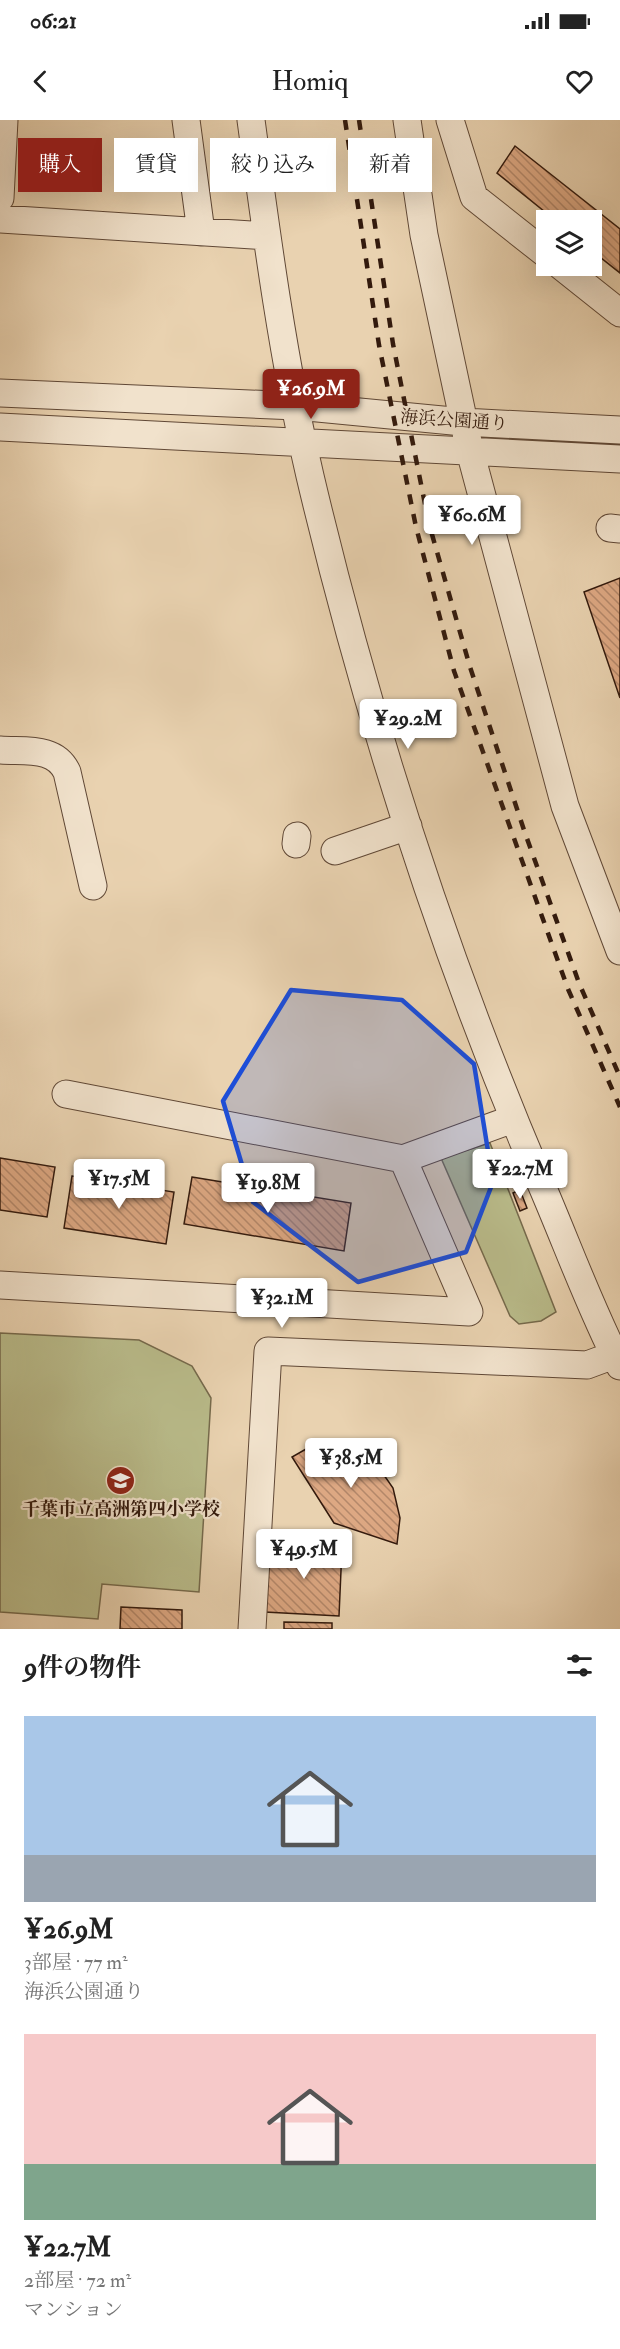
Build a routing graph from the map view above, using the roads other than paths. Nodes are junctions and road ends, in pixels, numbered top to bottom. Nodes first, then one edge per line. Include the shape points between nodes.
1 (4, 120) edge
2 (186, 120) edge
3 (251, 120) edge
4 (407, 120) edge
5 (450, 120) edge
6 (0, 198) edge
7 (0, 219) edge
8 (201, 232) junction
9 (267, 236) junction
10 (536, 246) edge
11 (574, 276) edge
12 (620, 313) edge
13 (0, 393) edge
14 (297, 406) junction
15 (463, 422) junction
16 (0, 427) edge
17 (620, 430) edge
18 (303, 442) junction
19 (470, 451) junction
20 (620, 459) edge
21 (0, 750) edge
22 (408, 826) junction
23 (335, 851) dead end
24 (93, 886) dead end
25 (620, 951) edge
26 (66, 1094) dead end
27 (513, 1119) junction
28 (403, 1159) junction
29 (0, 1285) edge
30 (617, 1360) edge
31 (252, 1629) edge

1 - 6 street
2 - 8 street
3 - 9 street
4 - 15 street via 423,235
5 - 10 street via 474,196
7 - 8 street
8 - 9 street
9 - 14 street
11 - 12 street
13 - 14 street, 海浜公園通り
14 - 15 street, 海浜公園通り
14 - 18 street
15 - 17 street, 海浜公園通り
15 - 19 street
16 - 18 street, 海浜公園通り
18 - 19 street, 海浜公園通り
18 - 22 street via 362,678
19 - 20 street, 海浜公園通り
19 - 25 street via 565,806
21 - 24 street via 51,754 61,760
22 - 23 street
22 - 27 street via 436,918
26 - 28 street
27 - 28 street
27 - 30 street
28 - 29 street via 469,1312
30 - 31 street via 587,1365 268,1351

